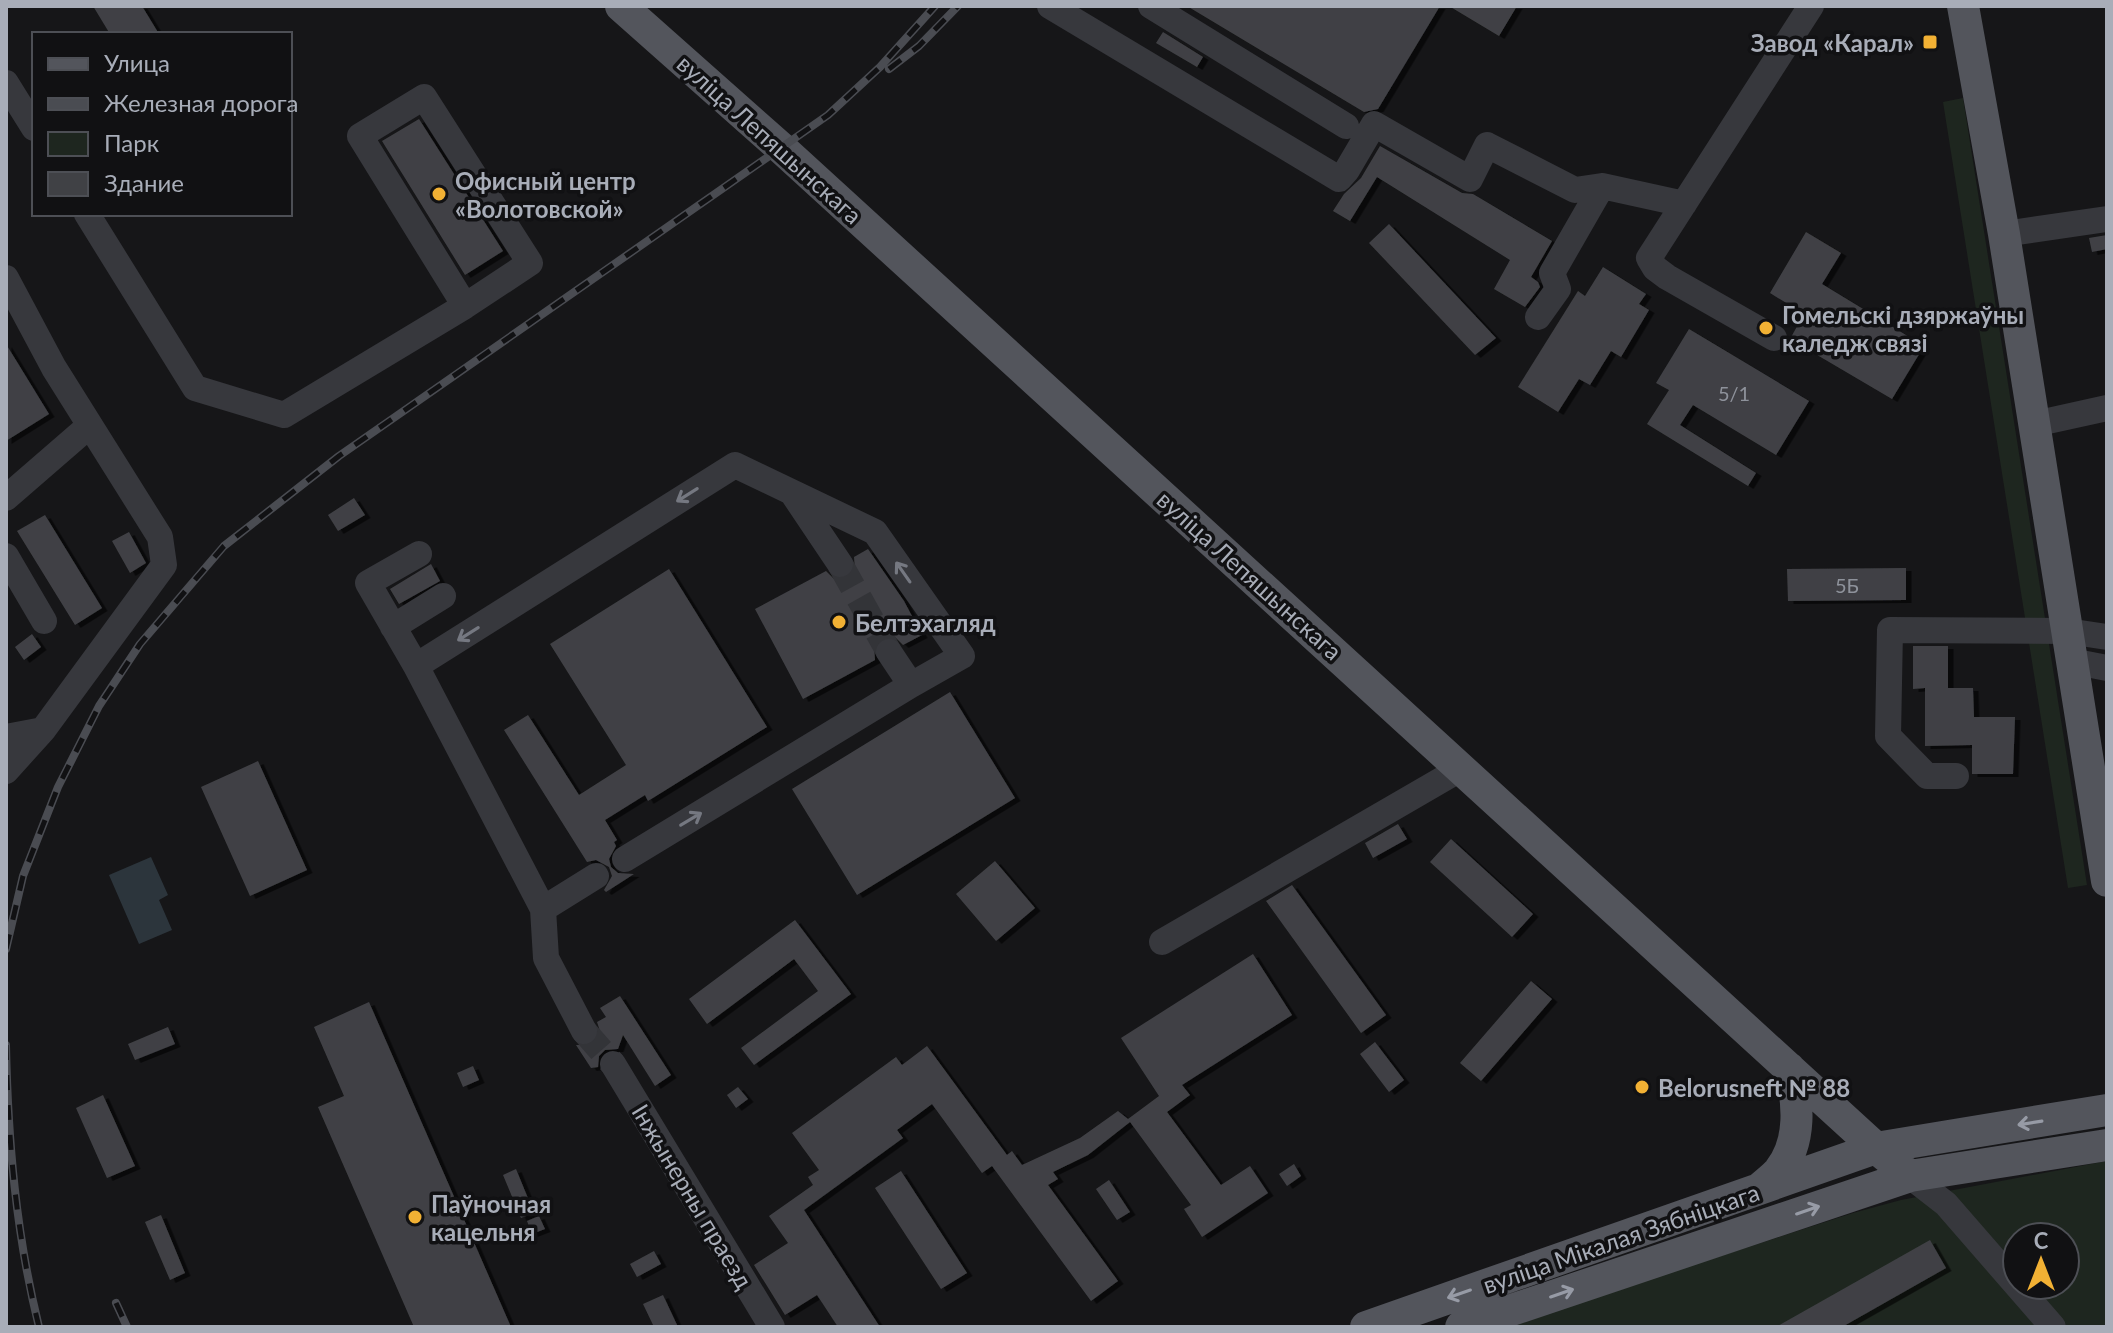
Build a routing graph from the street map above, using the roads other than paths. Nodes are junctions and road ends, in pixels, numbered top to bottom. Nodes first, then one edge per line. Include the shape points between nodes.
1 (621, 6) edge
2 (1050, 6) edge
3 (1151, 6) edge
4 (1811, 6) edge
5 (1963, 6) edge
6 (8, 91) edge
7 (32, 125) edge
8 (1346, 126) dead end
9 (1602, 186) junction
10 (1684, 204) junction
11 (88, 216) edge
12 (2107, 219) edge
13 (2004, 234) junction
14 (6, 278) edge
15 (465, 306) junction
16 (1538, 317) dead end
17 (1774, 338) dead end
18 (2107, 408) edge
19 (2034, 424) junction
20 (89, 426) junction
21 (793, 494) junction
22 (6, 498) edge
23 (419, 554) dead end
24 (6, 556) edge
25 (840, 564) tunnel mouth
26 (443, 596) dead end
27 (44, 621) dead end
28 (393, 627) junction
29 (2107, 637) edge
30 (2069, 646) junction
31 (889, 652) tunnel mouth
32 (416, 666) junction
33 (2107, 668) edge
34 (911, 685) junction
35 (43, 730) junction
36 (6, 737) edge
37 (1462, 768) junction
38 (6, 771) edge
39 (1956, 776) dead end
40 (625, 859) dead end
41 (596, 876) dead end
42 (2107, 881) edge
43 (543, 909) junction
44 (1162, 942) dead end
45 (584, 1031) tunnel mouth
46 (613, 1064) tunnel mouth
47 (1789, 1068) junction
48 (2107, 1110) edge
49 (2107, 1145) edge
50 (1876, 1148) junction
51 (1910, 1176) junction
52 (1759, 1190) junction
53 (772, 1327) edge
54 (1366, 1327) edge
55 (1461, 1327) edge
56 (2053, 1327) edge

1 - 37 main road, вуліца Лепяшынскага
2 - 9 street via 1339,179 1374,124 1470,179 1487,145 1575,190
3 - 8 street
4 - 10 street
5 - 13 main road
6 - 7 street
9 - 10 street
9 - 16 street via 1552,273 1558,289
10 - 17 street via 1649,258 1655,268
11 - 15 street via 195,388 284,415
12 - 13 street
13 - 19 main road
14 - 20 street
15 - 15 street via 360,136 424,97 530,263
18 - 19 street
19 - 30 main road
20 - 22 street
20 - 35 street via 160,537 164,565
21 - 25 street
21 -> 32 street via 735,465
34 -> 21 street via 962,656 875,532
23 - 28 street via 368,583
24 - 27 street
26 - 28 street
28 - 32 street
29 - 30 street
30 - 33 street
30 - 39 street via 1890,630 1888,736 1927,776
30 - 42 main road
31 - 34 street
32 - 43 street
40 -> 34 street
35 - 36 street
35 - 38 street
37 - 44 street
37 - 47 main road, вуліца Лепяшынскага
41 - 43 street
43 - 45 street via 546,958
46 - 53 street, Інжынерны праезд
47 - 50 main road, вуліца Лепяшынскага
47 - 52 main road via 1797,1096 1795,1136 1780,1170
48 -> 50 main road
49 - 51 main road
50 - 51 main road, вуліца Лепяшынскага
50 - 52 main road, вуліца Мікалая Зябніцкага
55 -> 51 main road, вуліца Мікалая Зябніцкага
51 - 56 street via 1946,1204
52 -> 54 main road, вуліца Мікалая Зябніцкага

